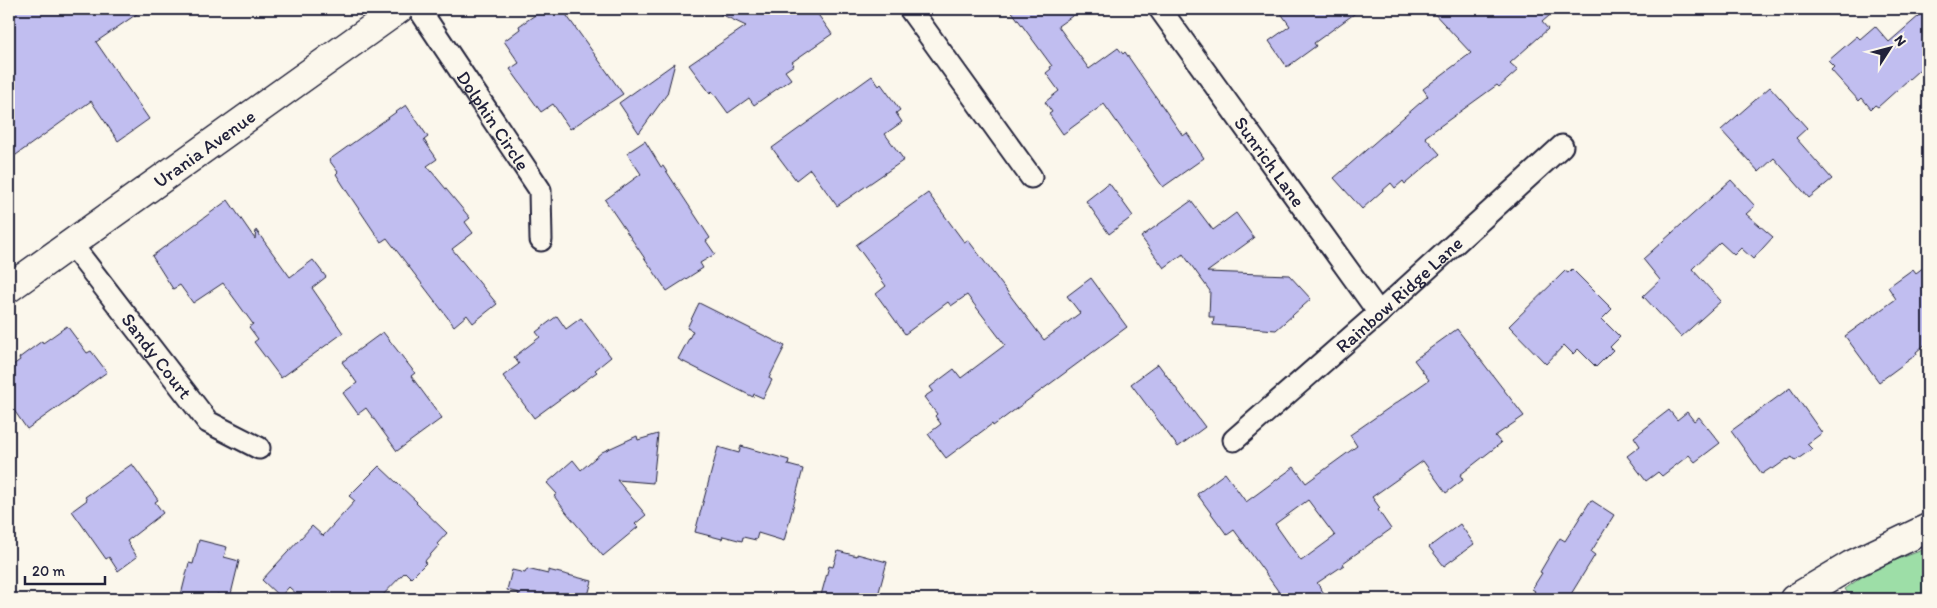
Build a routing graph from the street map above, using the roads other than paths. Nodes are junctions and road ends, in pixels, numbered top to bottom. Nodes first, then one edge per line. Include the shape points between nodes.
1 (399, 9) edge
2 (419, 9) edge
3 (910, 9) edge
4 (1160, 9) edge
5 (1562, 146) dead end
6 (1031, 177) dead end
7 (542, 240) dead end
8 (71, 244) junction
9 (9, 288) edge
10 (1379, 313) junction
11 (1234, 440) dead end
12 (259, 448) dead end
13 (1928, 528) edge
14 (1794, 599) edge

1 - 8 street, Urania Avenue
2 - 7 street, Dolphin Circle via 540,190
3 - 6 street
4 - 10 street, Sunrich Lane
5 - 10 street, Rainbow Ridge Lane
8 - 9 street, Urania Avenue
8 - 12 street, Sandy Court via 208,422
10 - 11 street, Rainbow Ridge Lane
13 - 14 street via 1850,565

